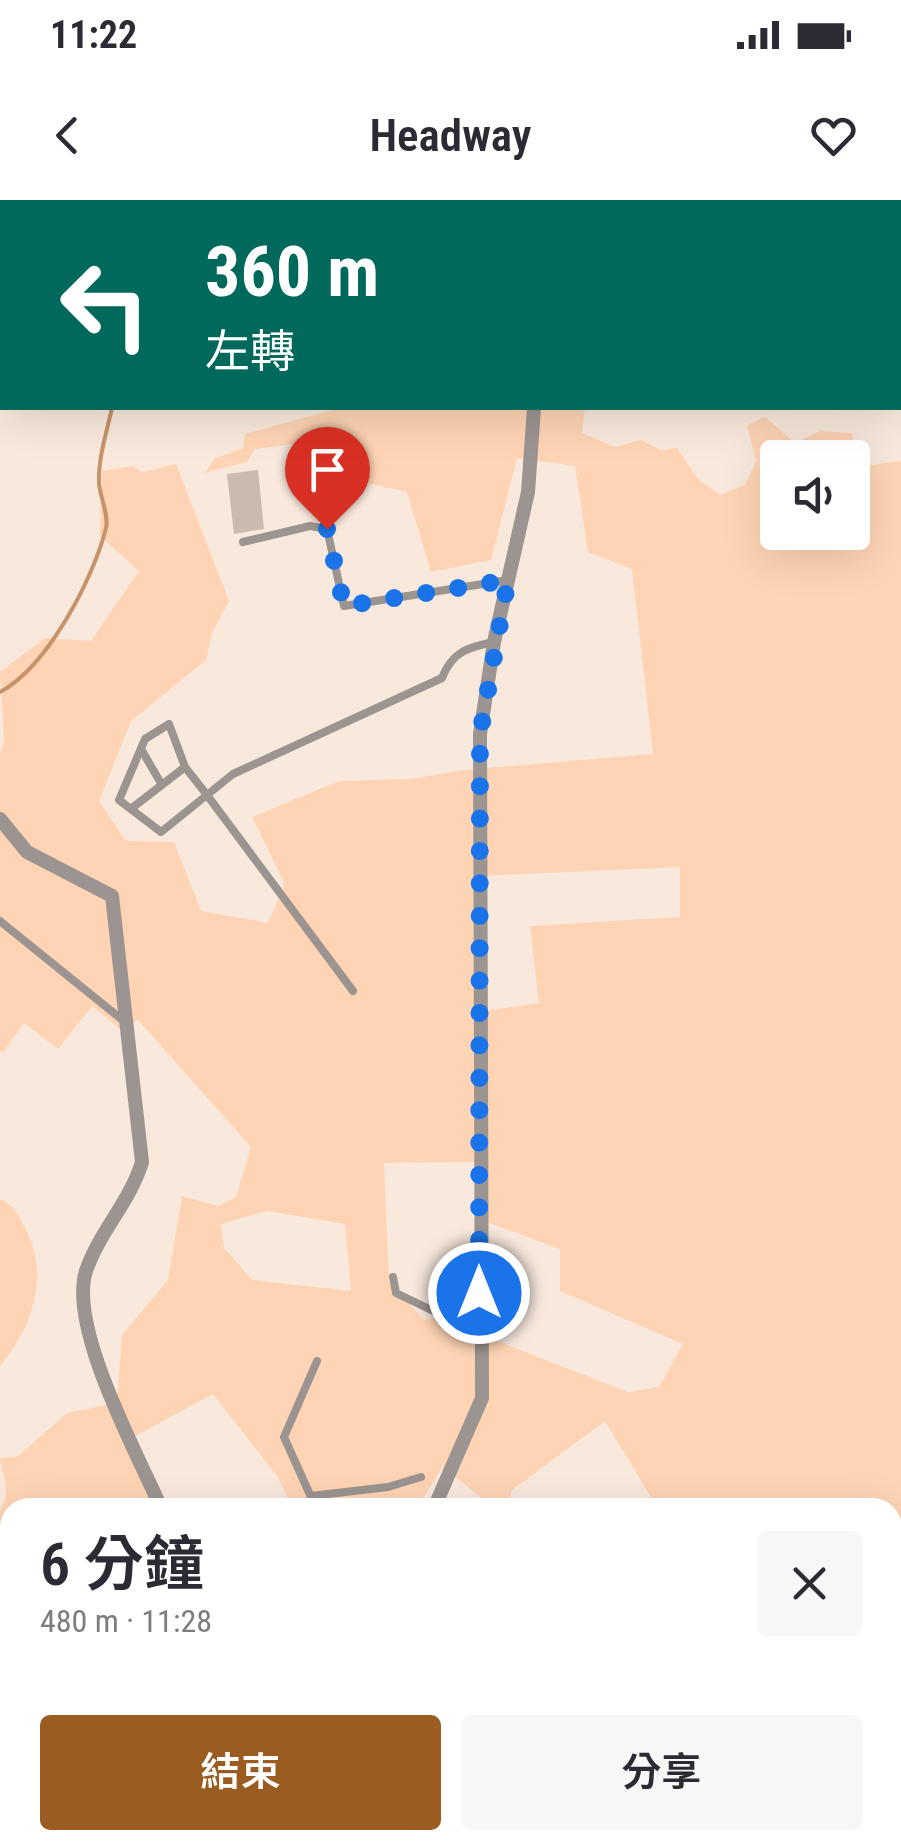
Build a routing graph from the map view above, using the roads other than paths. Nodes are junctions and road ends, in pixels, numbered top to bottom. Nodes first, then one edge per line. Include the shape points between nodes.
1 (534, 410) edge
2 (243, 542) dead end
3 (508, 580) junction
4 (494, 642) junction
5 (141, 749) junction
6 (185, 767) junction
7 (162, 785) junction
8 (206, 795) junction
9 (132, 808) junction
10 (0, 819) edge
11 (0, 922) edge
12 (352, 991) dead end
13 (128, 1024) junction
14 (393, 1277) dead end
15 (479, 1333) junction
16 (317, 1361) dead end
17 (421, 1478) dead end
18 (311, 1496) joint
19 (157, 1498) edge
20 (438, 1498) edge

1 - 3 street via 528,492
2 - 3 lane via 310,526 327,529 344,606
3 - 4 street
4 - 8 lane via 449,659 442,678 233,774
4 - 15 street via 480,734
5 - 6 lane via 169,724
5 - 7 lane
5 - 9 lane via 119,800
6 - 7 lane
6 - 8 lane
7 - 9 lane
8 - 9 lane via 162,832
8 - 12 lane
10 - 13 street via 26,852 112,896
11 - 13 lane
13 - 19 street via 142,1162 86,1272 85,1330
14 - 15 lane via 396,1292
15 - 20 street via 482,1398
16 - 18 lane via 284,1437
17 - 18 lane

